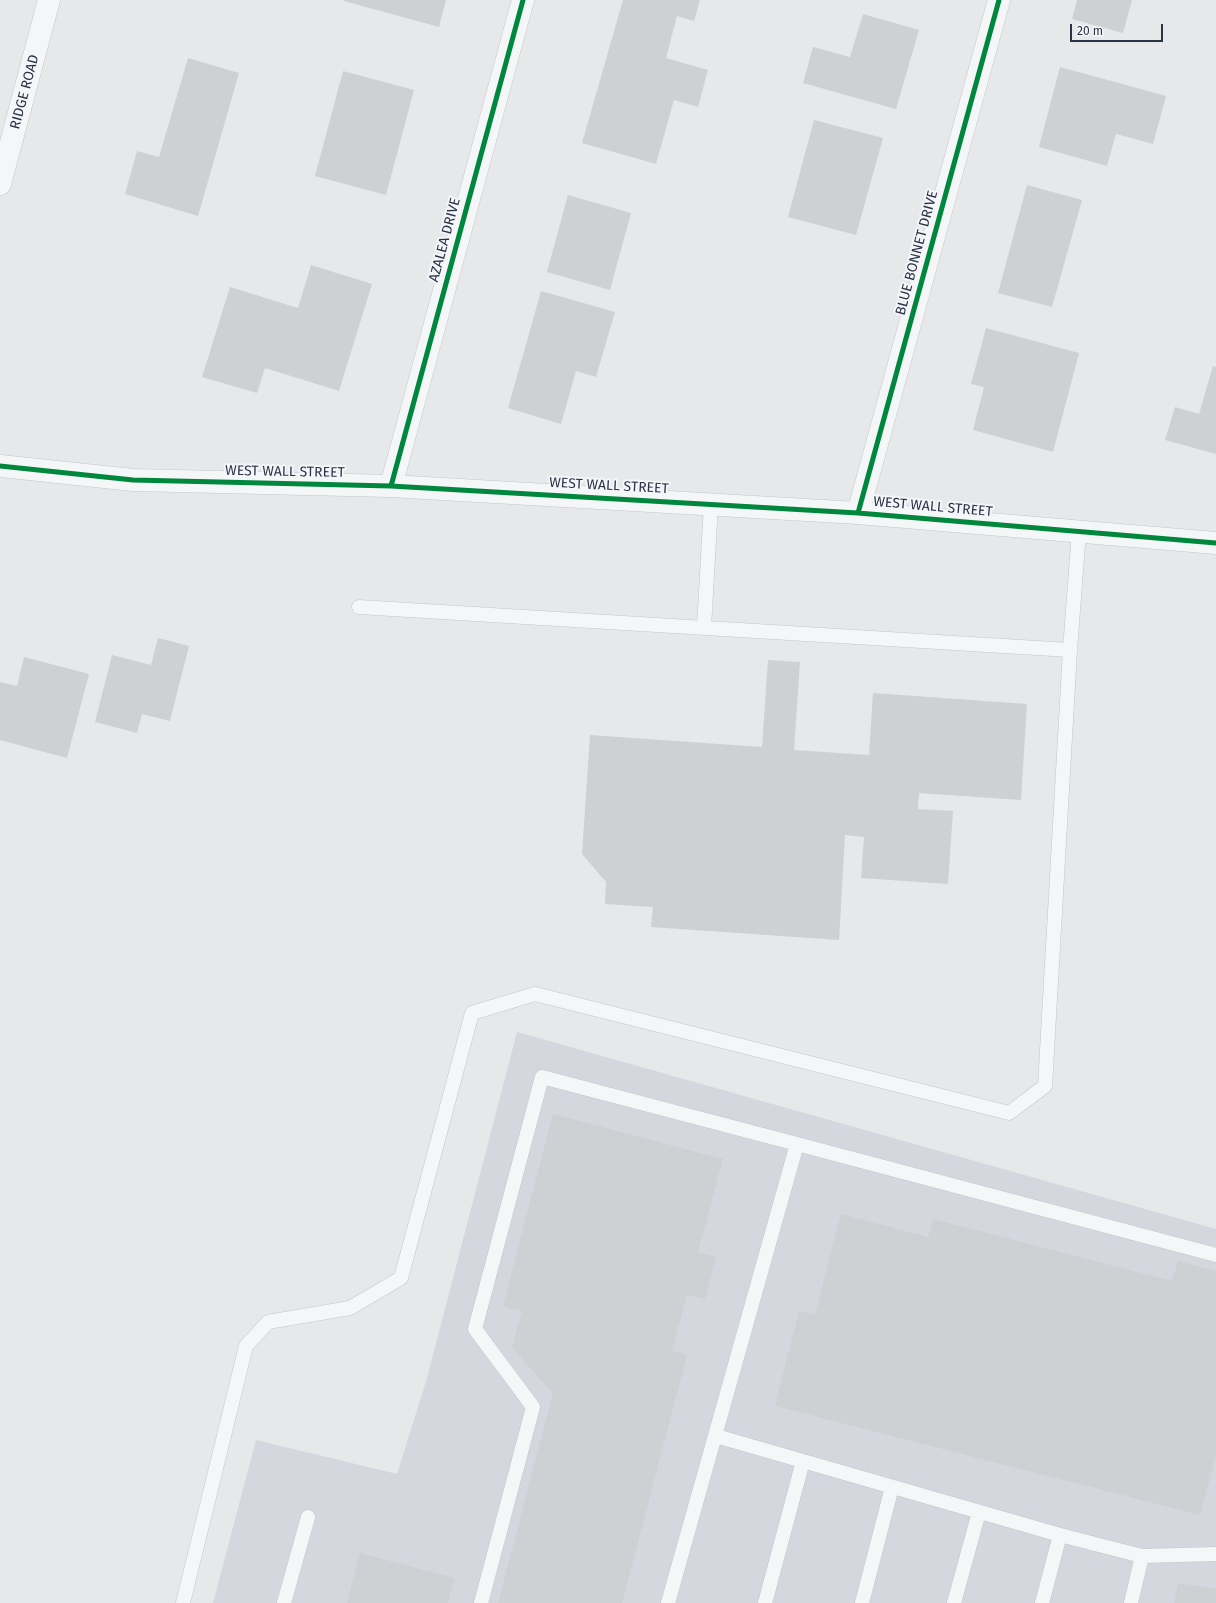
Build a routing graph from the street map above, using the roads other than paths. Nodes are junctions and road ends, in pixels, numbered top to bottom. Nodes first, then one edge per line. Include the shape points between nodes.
1 (49, 0) edge
2 (523, 0) edge
3 (999, 0) edge
4 (0, 184) edge
5 (0, 466) edge
6 (391, 486) junction
7 (710, 504) junction
8 (858, 513) junction
9 (1079, 531) junction
10 (1216, 543) edge
11 (358, 607) dead end
12 (704, 628) junction
13 (1070, 650) junction
14 (797, 1144) junction
15 (1216, 1255) edge
16 (716, 1436) junction
17 (803, 1461) junction
18 (892, 1487) junction
19 (980, 1512) junction
20 (308, 1517) dead end
21 (1060, 1535) junction
22 (1216, 1554) edge
23 (1142, 1556) junction
24 (183, 1603) edge
25 (284, 1603) edge
26 (481, 1603) edge
27 (668, 1603) edge
28 (765, 1603) edge
29 (862, 1603) edge
30 (954, 1603) edge
31 (1042, 1603) edge
32 (1131, 1603) edge

1 - 4 street, RIDGE ROAD
2 - 6 street, AZALEA DRIVE
3 - 8 street, BLUE BONNET DRIVE
5 - 6 street, WEST WALL STREET via 133,480
6 - 7 street, WEST WALL STREET
7 - 8 street, WEST WALL STREET
7 - 12 lane
8 - 9 street, WEST WALL STREET
9 - 10 street, WEST WALL STREET
9 - 13 lane
11 - 12 lane
12 - 13 lane
13 - 24 lane via 1044,1086 1009,1113 535,994 472,1013 401,1278 350,1308 268,1322 246,1346
14 - 15 lane
14 - 16 lane
14 - 26 lane via 542,1077 475,1329 533,1407
16 - 17 lane
16 - 27 lane
17 - 18 lane
17 - 28 lane
18 - 19 lane
18 - 29 lane
19 - 21 lane
19 - 30 lane
20 - 25 lane
21 - 23 lane
21 - 31 lane
22 - 23 lane
23 - 32 lane

